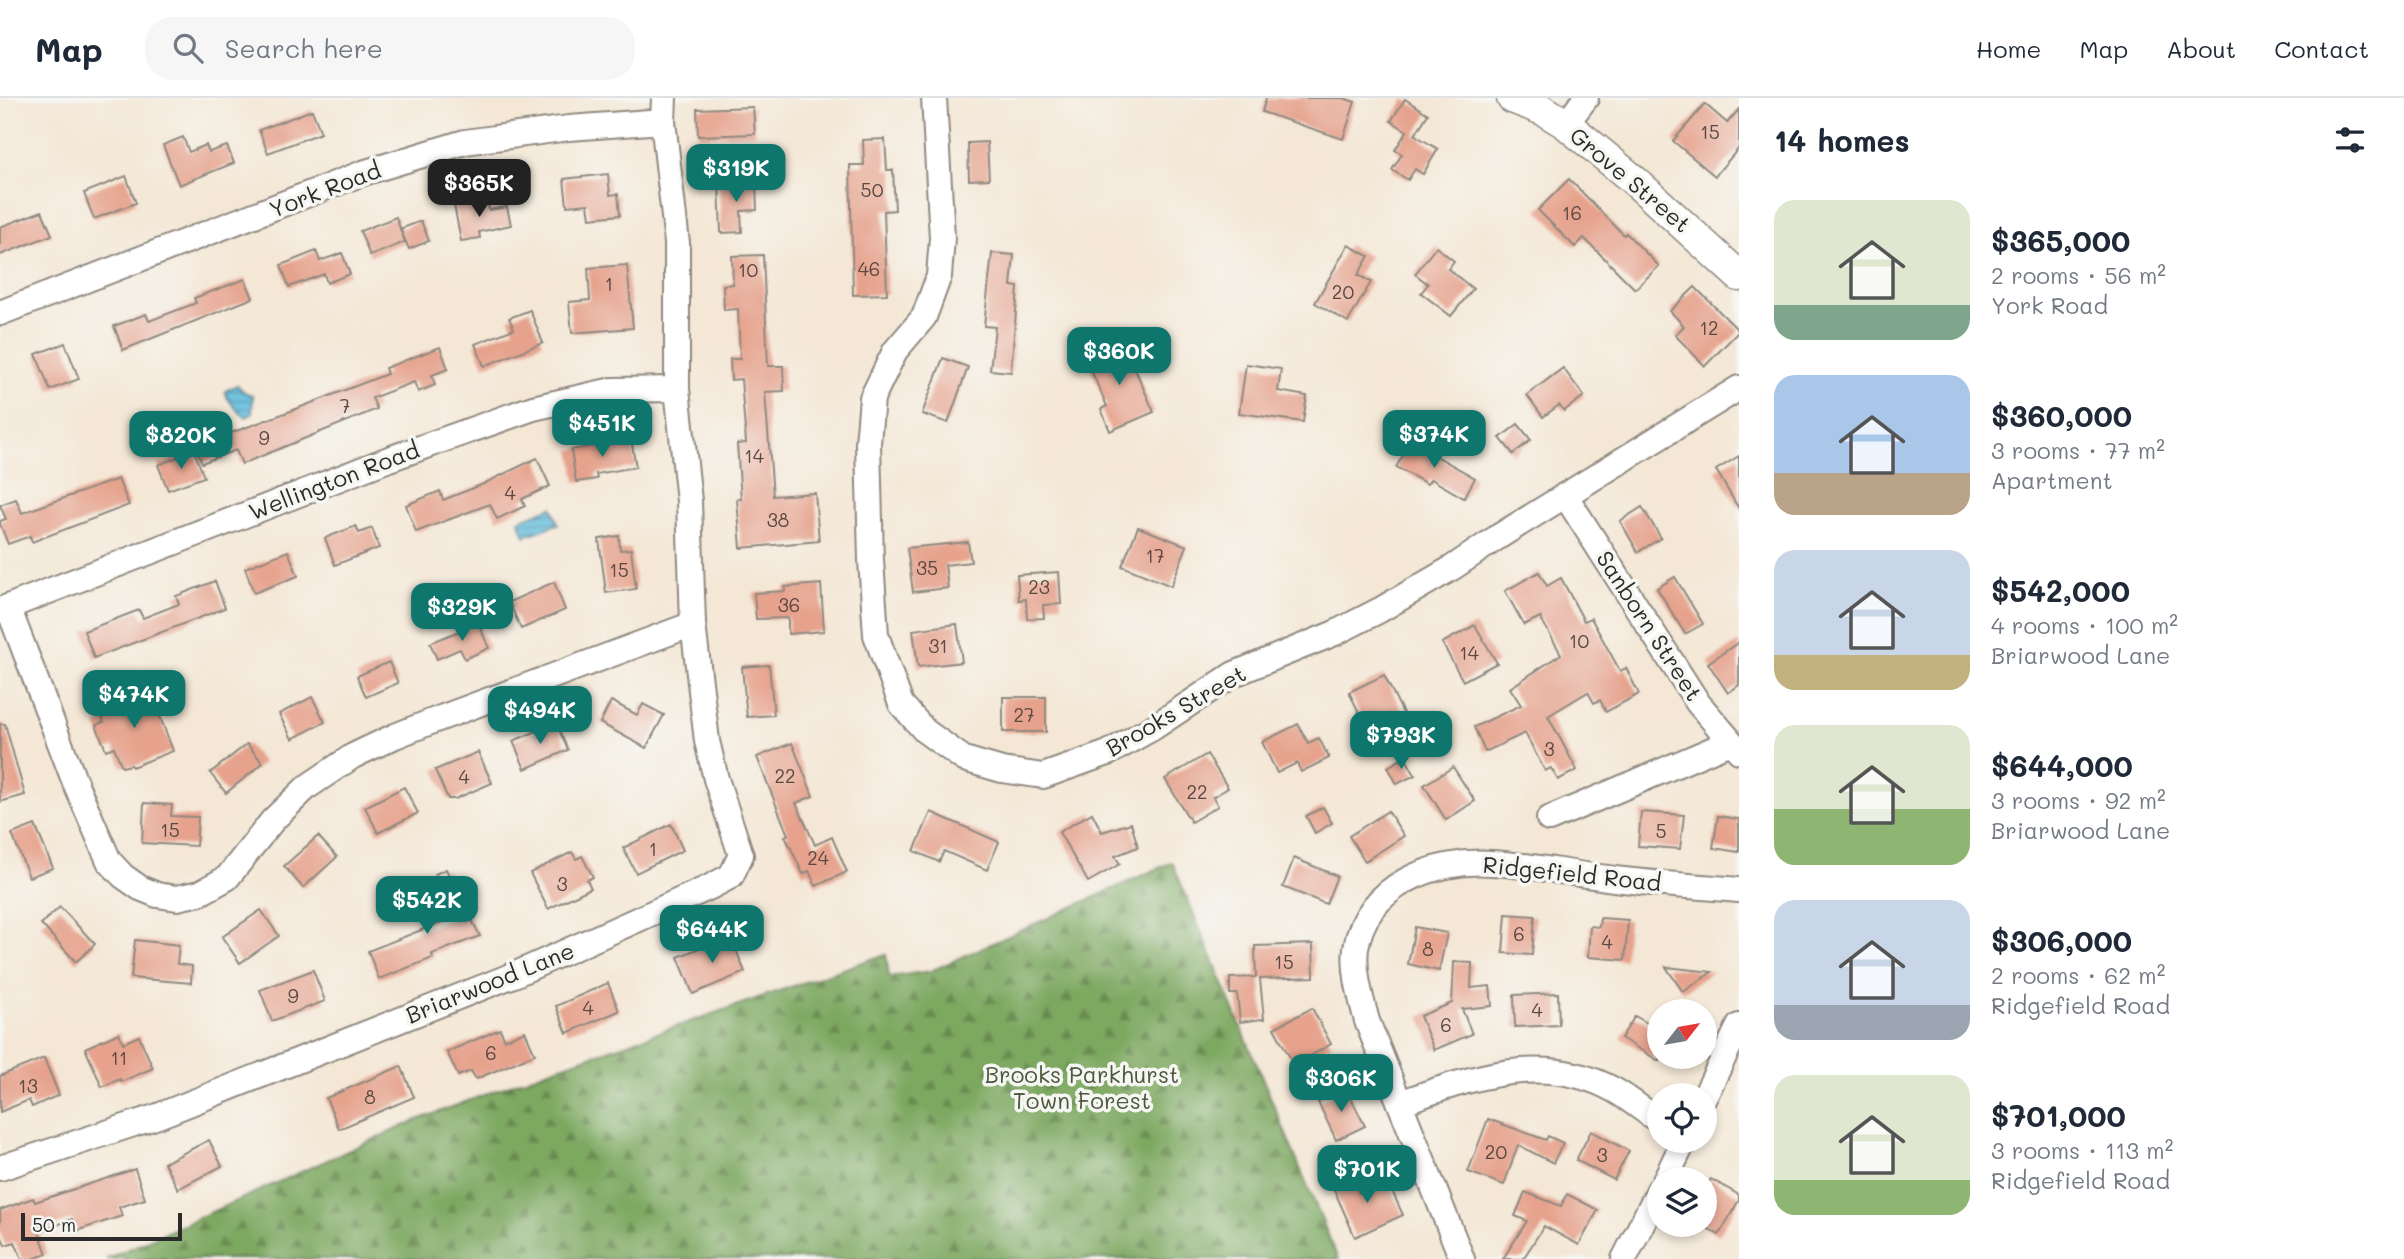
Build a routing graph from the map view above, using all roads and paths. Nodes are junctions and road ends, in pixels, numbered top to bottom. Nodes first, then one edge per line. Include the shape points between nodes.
1 (934, 98) edge
2 (1512, 98) edge
3 (1586, 98) edge
4 (664, 110) edge
5 (1566, 124) junction
6 (1739, 276) edge
7 (0, 313) edge
8 (677, 388) junction
9 (1739, 388) edge
10 (1565, 495) junction
11 (4, 609) edge
12 (693, 624) junction
13 (1735, 747) edge
14 (1549, 819) dead end
15 (1739, 890) edge
16 (1739, 1026) edge
17 (1711, 1083) edge
18 (1400, 1103) junction
19 (1647, 1113) edge
20 (0, 1167) edge
21 (1647, 1214) edge
22 (1462, 1259) edge
23 (1624, 1259) edge

1 - 10 street, Brooks Street via 942,238 939,276 924,317 895,351 872,398 868,443 871,560 876,635 901,704 926,731 964,759 1002,771 1043,776 1108,753 1234,674 1380,610
2 - 5 street, Grove Street
3 - 5 street
4 - 7 street, York Road via 465,142 363,173
4 - 8 street, Briarwood Lane via 677,243
5 - 6 street, Grove Street
8 - 11 street, Wellington Road via 613,390 533,408
8 - 12 street, Briarwood Lane via 689,501
9 - 10 street, Brooks Street
10 - 13 street, Sanborn Street via 1693,696
11 - 12 street via 109,861 140,888 177,898 200,893 227,878 273,820 353,756
12 - 20 street, Briarwood Lane via 707,741 741,855 731,876 516,974 158,1116
13 - 14 street
15 - 18 street, Ridgefield Road via 1490,862 1433,868 1395,887 1364,921 1356,962 1367,1021
16 - 17 street
18 - 19 street via 1474,1077 1542,1070 1581,1077 1614,1090
18 - 22 street, Ridgefield Road
21 - 23 street

